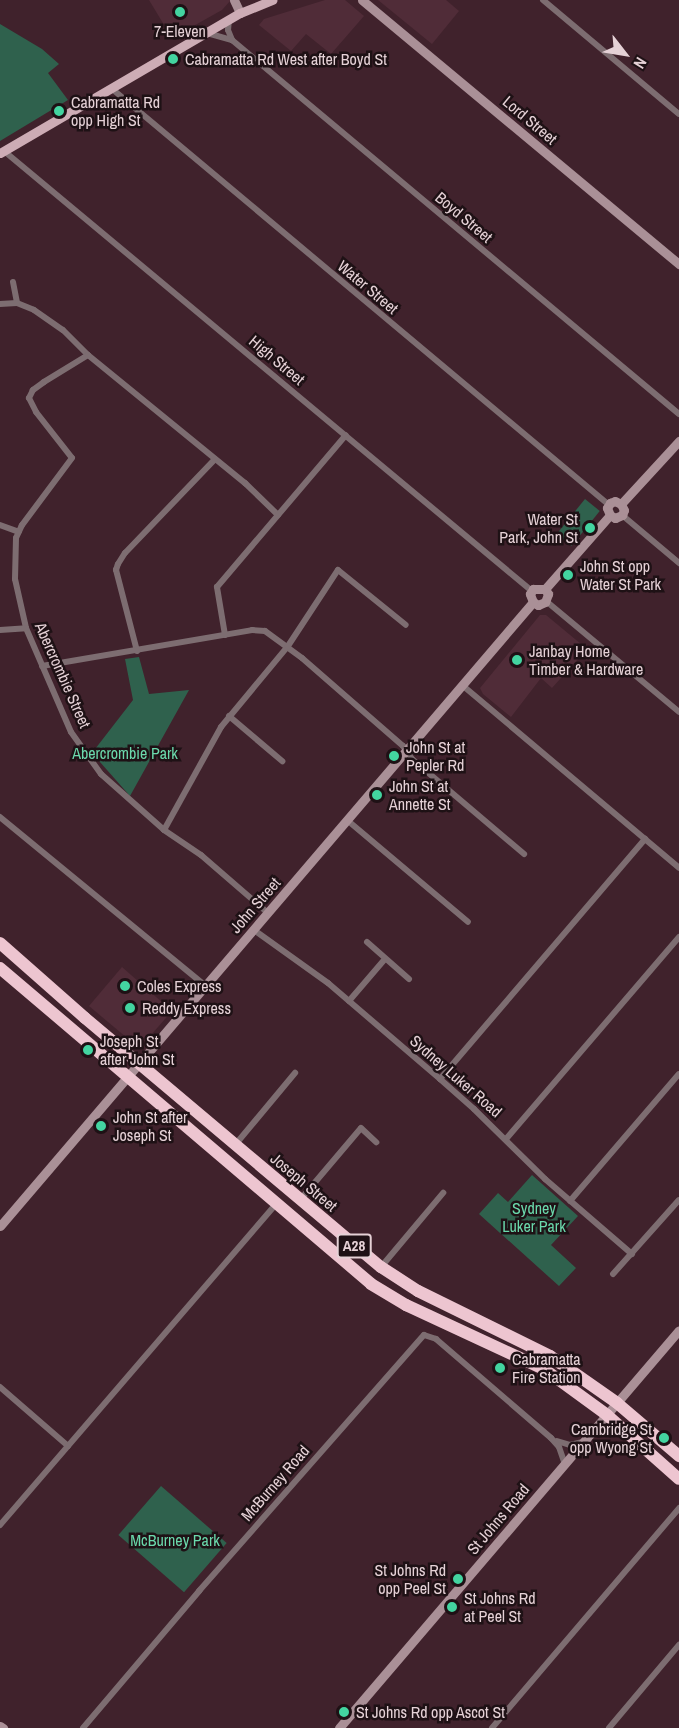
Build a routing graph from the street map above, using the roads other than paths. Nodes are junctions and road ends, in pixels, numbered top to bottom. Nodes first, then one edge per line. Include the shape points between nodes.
1 (234, 0) edge
2 (272, 0) edge
3 (362, 0) edge
4 (543, 0) edge
5 (240, 13) junction
6 (229, 19) junction
7 (206, 33) junction
8 (232, 40) junction
9 (111, 88) junction
10 (679, 114) edge
11 (2, 152) edge
12 (679, 264) edge
13 (14, 282) dead end
14 (17, 303) junction
15 (0, 304) edge
16 (88, 355) junction
17 (679, 414) edge
18 (346, 435) junction
19 (679, 441) edge
20 (216, 459) junction
21 (621, 504) junction
22 (609, 505) junction
23 (278, 515) junction
24 (610, 515) junction
25 (622, 515) junction
26 (0, 525) edge
27 (19, 532) junction
28 (679, 563) edge
29 (545, 588) junction
30 (532, 591) junction
31 (546, 601) junction
32 (533, 602) junction
33 (406, 625) dead end
34 (26, 628) junction
35 (0, 630) edge
36 (225, 635) junction
37 (288, 646) junction
38 (137, 651) junction
39 (42, 666) junction
40 (462, 685) junction
41 (679, 712) edge
42 (229, 716) junction
43 (407, 751) junction
44 (282, 761) dead end
45 (0, 817) edge
46 (348, 820) junction
47 (164, 830) junction
48 (645, 838) junction
49 (524, 854) dead end
50 (679, 868) edge
51 (268, 913) junction
52 (468, 922) dead end
53 (254, 930) junction
54 (679, 937) edge
55 (366, 942) dead end
56 (0, 943) edge
57 (384, 960) junction
58 (0, 968) edge
59 (410, 979) dead end
60 (206, 986) junction
61 (349, 1001) junction
62 (140, 1064) junction
63 (295, 1074) dead end
64 (679, 1074) edge
65 (129, 1077) junction
66 (440, 1078) junction
67 (506, 1139) junction
68 (376, 1142) dead end
69 (235, 1145) junction
70 (443, 1193) dead end
71 (300, 1200) junction
72 (679, 1200) edge
73 (570, 1201) junction
74 (276, 1204) junction
75 (0, 1226) edge
76 (632, 1254) junction
77 (381, 1267) junction
78 (613, 1274) dead end
79 (679, 1330) edge
80 (0, 1387) edge
81 (617, 1403) junction
82 (607, 1415) junction
83 (551, 1438) junction
84 (584, 1442) junction
85 (68, 1446) junction
86 (679, 1456) edge
87 (565, 1464) junction
88 (679, 1479) edge
89 (679, 1508) edge
90 (0, 1526) edge
91 (679, 1645) edge
92 (83, 1728) edge
93 (339, 1728) edge
94 (492, 1728) edge
95 (609, 1728) edge

1 - 5 street
2 - 5 main road
3 - 12 street, Lord Street
4 - 10 street
5 - 6 main road
6 - 7 main road
6 - 8 street
7 - 8 street, Boyd Street
7 - 9 main road
8 - 17 street, Boyd Street
9 - 11 main road
9 - 22 street, Water Street
11 - 18 street, High Street
13 - 14 street
14 - 15 street
14 - 16 street via 63,330
16 - 20 street
16 - 27 street, Abercrombie Street via 33,390 29,398 72,458
18 - 23 street
18 - 30 street, High Street
19 - 21 street
20 - 23 street
20 - 38 street via 118,564 116,570
21 - 22 street via 615,501
21 - 25 street
22 - 24 street
23 - 36 street via 217,587
24 - 25 street
24 - 29 street
25 - 28 street
26 - 27 street
27 - 34 street, Abercrombie Street via 15,579
29 - 30 street
29 - 31 street
30 - 32 street
31 - 32 street via 541,605
31 - 41 street
32 - 40 street, John Street
33 - 37 street via 338,570
34 - 35 street
34 - 39 street, Abercrombie Street
36 - 37 street via 265,631
36 - 38 street
37 - 42 street
37 - 43 street
38 - 39 street
39 - 47 street, Abercrombie Street via 71,732 90,760 113,786
40 - 43 street, John Street
40 - 48 street
42 - 44 street
42 - 47 street
43 - 46 street, John Street
43 - 49 street
45 - 60 street
46 - 51 street, John Street
46 - 52 street
47 - 51 street, Abercrombie Street via 206,859
48 - 50 street
48 - 66 street
51 - 53 street, John Street
53 - 60 street, John Street
53 - 61 street, Sydney Luker Road
54 - 67 street
55 - 57 street
56 - 62 highway, Joseph Street / A28
57 - 59 street
57 - 61 street
58 - 65 highway, A28
60 - 62 street, John Street
61 - 66 street, Sydney Luker Road
62 - 65 street, John Street
62 - 69 highway, Joseph Street / A28
63 - 69 street
64 - 73 street
65 - 74 highway, A28
65 - 75 street, John Street
66 - 67 street, Sydney Luker Road
67 - 73 street, Sydney Luker Road
68 - 71 street via 361,1128
69 - 71 highway, Joseph Street / A28
70 - 77 street
71 - 77 highway, Joseph Street / A28
72 - 76 street
73 - 76 street, Sydney Luker Road
74 - 82 highway, A28 via 383,1292 544,1369
74 - 85 street
76 - 78 street
77 - 81 highway, Joseph Street / A28 via 418,1291 550,1356
79 - 81 street, St Johns Road
80 - 85 street
81 - 82 street, St Johns Road
81 - 86 highway, A28
82 - 84 street, St Johns Road
82 - 88 highway, A28
83 - 84 street via 570,1446
83 - 87 street via 560,1447
83 - 92 street, McBurney Road via 436,1339 424,1335
84 - 87 street, St Johns Road
85 - 90 street
87 - 93 street, St Johns Road
89 - 94 street
91 - 95 street

